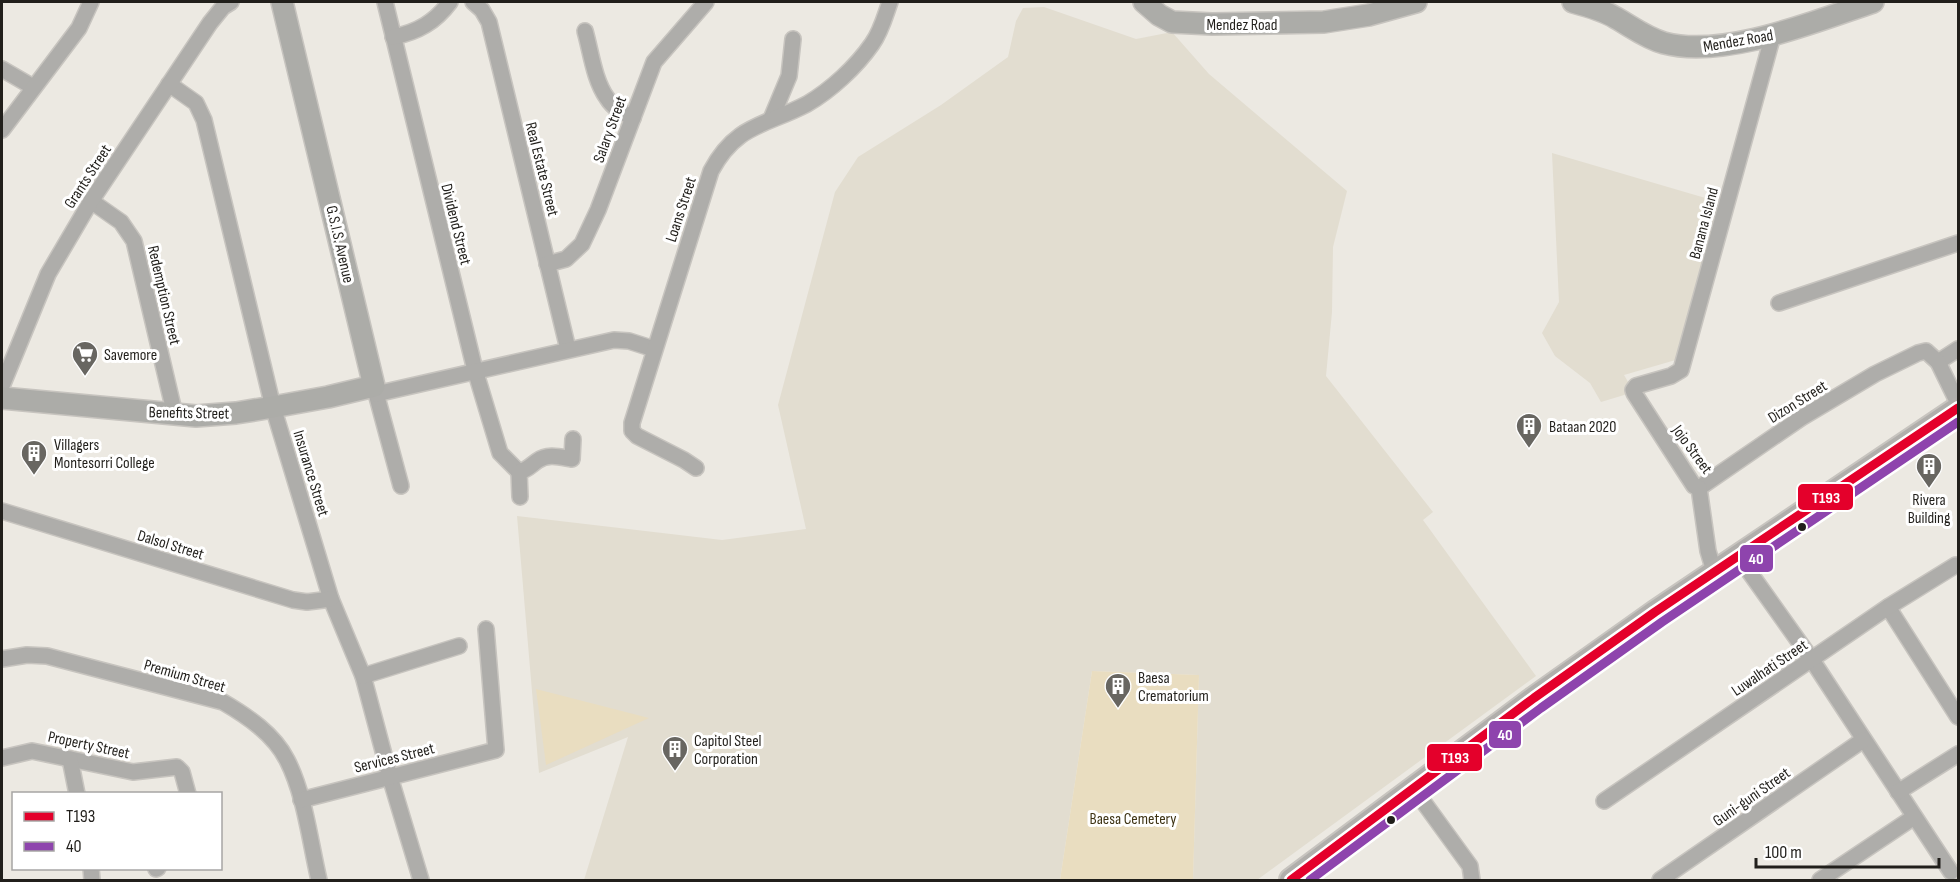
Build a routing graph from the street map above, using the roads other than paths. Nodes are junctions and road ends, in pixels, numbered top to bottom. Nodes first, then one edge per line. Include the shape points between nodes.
1 (91, 2) edge
2 (282, 2) edge
3 (385, 2) edge
4 (450, 2) edge
5 (473, 2) edge
6 (706, 2) edge
7 (890, 2) edge
8 (1416, 2) edge
9 (1573, 2) edge
10 (1873, 2) edge
11 (224, 4) edge
12 (1152, 4) edge
13 (585, 31) dead end
14 (1773, 35) junction
15 (393, 37) junction
16 (793, 39) dead end
17 (2, 69) edge
18 (169, 84) junction
19 (33, 87) junction
20 (633, 118) junction
21 (771, 119) junction
22 (2, 130) edge
23 (91, 201) junction
24 (1959, 243) edge
25 (548, 264) junction
26 (1779, 303) dead end
27 (1959, 349) edge
28 (568, 350) junction
29 (654, 350) junction
30 (1938, 362) junction
31 (475, 370) junction
32 (2, 386) edge
33 (375, 390) junction
34 (1634, 390) joint
35 (2, 398) edge
36 (1959, 403) edge
37 (273, 407) junction
38 (1959, 408) edge
39 (175, 415) junction
40 (573, 439) dead end
41 (696, 468) dead end
42 (519, 472) junction
43 (401, 486) dead end
44 (1699, 488) junction
45 (520, 497) dead end
46 (2, 511) edge
47 (1738, 556) junction
48 (1956, 565) dead end
49 (1714, 571) junction
50 (331, 599) junction
51 (1887, 607) junction
52 (486, 629) dead end
53 (459, 646) dead end
54 (2, 659) edge
55 (1812, 660) junction
56 (363, 676) junction
57 (1959, 717) edge
58 (1863, 740) junction
59 (1959, 754) edge
60 (2, 758) edge
61 (70, 759) junction
62 (390, 777) junction
63 (1414, 789) junction
64 (77, 792) edge
65 (187, 792) edge
66 (1898, 792) junction
67 (301, 800) junction
68 (1604, 801) dead end
69 (1914, 816) junction
70 (1951, 873) edge
71 (1302, 877) edge
72 (319, 880) edge
73 (421, 880) edge
74 (1472, 880) edge
75 (1660, 880) edge
76 (1820, 880) edge

1 - 19 street via 80,28
2 - 33 street, G.S.I.S. Avenue
3 - 15 street, Dividend Street
4 - 15 street via 425,26
5 - 25 street, Real Estate Street via 489,22
6 - 20 street, Salary Street via 654,62
7 - 21 street, Loans Street via 876,38 853,66 807,103
8 - 12 street, Mendez Road via 1355,18 1292,24 1180,23 1166,20
9 - 14 street, Mendez Road via 1672,45 1719,46
10 - 14 street, Mendez Road
11 - 18 street, Grants Street
13 - 20 street via 607,98
14 - 34 street, Banana Island via 1681,370
15 - 31 street, Dividend Street
16 - 21 street via 789,76
17 - 19 street
18 - 23 street, Grants Street
18 - 37 street, Insurance Street via 196,103 204,120
19 - 22 street
20 - 25 street, Salary Street via 582,244 566,259
21 - 29 street, Loans Street via 750,128 719,155
23 - 32 street, Grants Street via 48,274
23 - 39 street, Redemption Street via 122,222 134,241
24 - 26 street
25 - 28 street, Real Estate Street
27 - 30 street
28 - 29 street, Benefits Street via 619,339
28 - 31 street, Benefits Street
29 - 41 street, Loans Street via 632,431
30 - 36 street
30 - 44 street, Dizon Street via 1926,351 1918,352 1875,374
31 - 33 street, Benefits Street
31 - 42 street, Dividend Street via 501,453
33 - 37 street, Benefits Street
33 - 43 street, G.S.I.S. Avenue
34 - 44 street, Jojo Street via 1694,486
35 - 39 street, Benefits Street
37 - 39 street, Benefits Street via 218,415
37 - 50 street, Insurance Street
38 - 47 main road
40 - 42 street via 572,459 551,455
42 - 45 street
44 - 49 street, Jojo Street
46 - 50 street, Dalsol Street via 293,600
47 - 49 main road
47 - 55 street
48 - 51 street, Luwalhati Street
49 - 63 main road via 1534,698
50 - 56 street, Insurance Street
51 - 55 street, Luwalhati Street
51 - 57 street
52 - 62 street, Services Street via 496,750
53 - 56 street
54 - 67 street, Premium Street via 47,656 223,702 258,726 287,758
55 - 58 street
55 - 68 street, Luwalhati Street
56 - 62 street, Insurance Street
58 - 66 street
58 - 75 street, Guni-guni Street
59 - 66 street
60 - 61 street, Property Street via 32,751
61 - 64 street
61 - 65 street, Property Street via 133,772 177,767
62 - 67 street, Services Street
62 - 73 street, Insurance Street
63 - 71 main road
63 - 74 street via 1470,866
66 - 69 street
67 - 72 street, Premium Street
69 - 70 street
69 - 76 street

